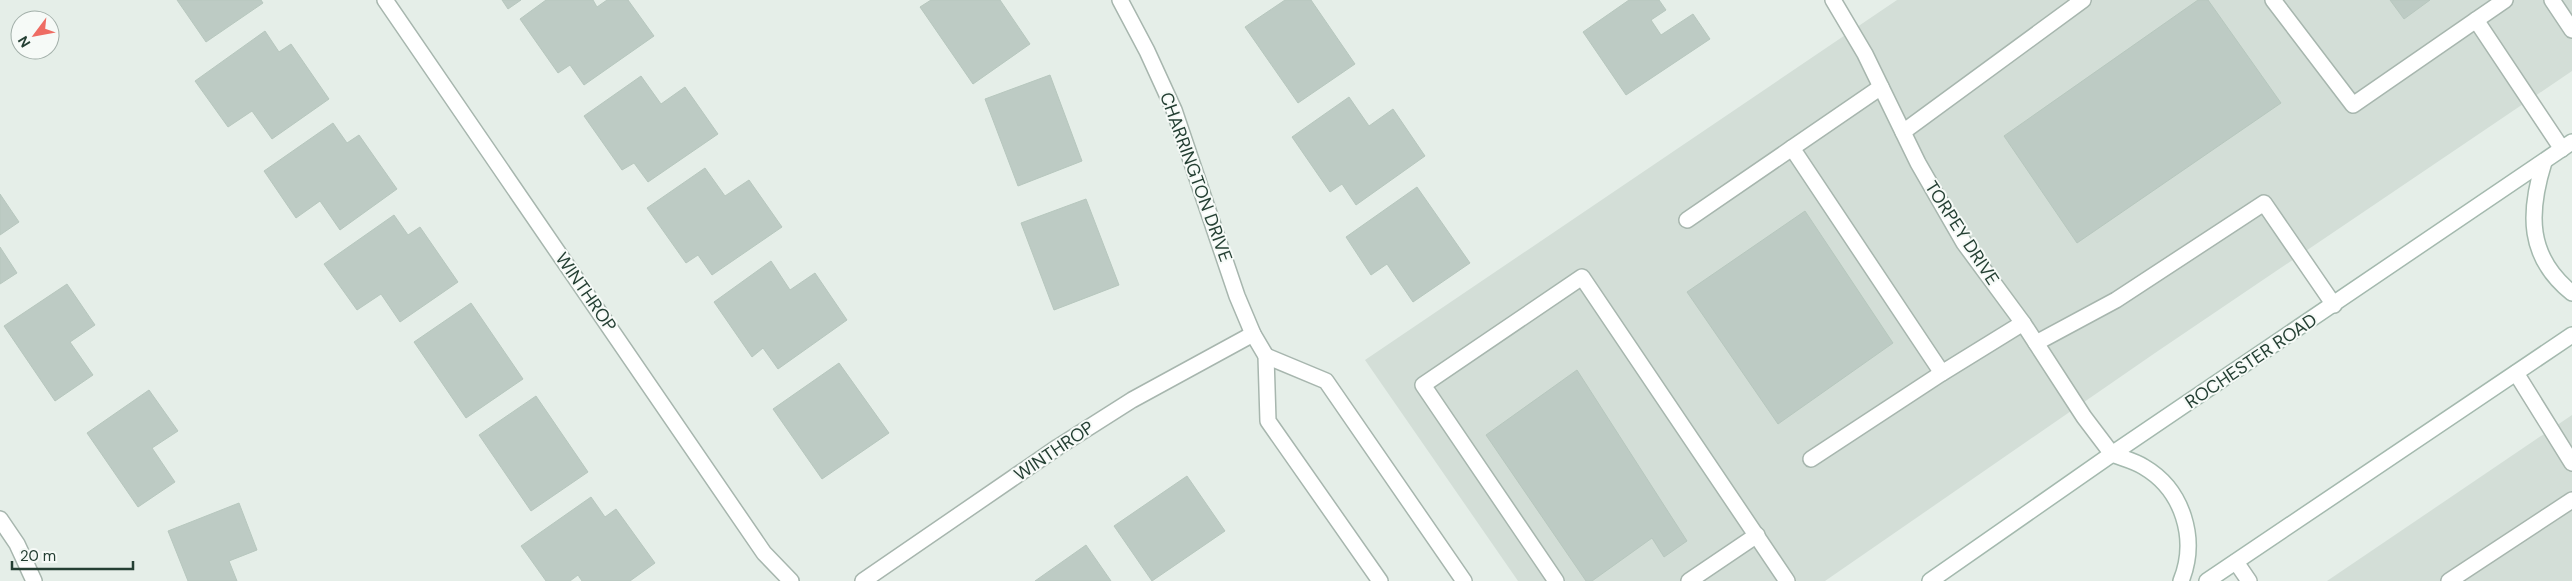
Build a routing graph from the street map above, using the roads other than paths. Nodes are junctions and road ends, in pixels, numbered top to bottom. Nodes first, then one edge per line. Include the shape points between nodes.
1 (385, 0) edge
2 (1120, 0) edge
3 (1833, 0) edge
4 (2083, 0) edge
5 (2273, 0) edge
6 (2505, 0) edge
7 (2552, 0) edge
8 (2476, 20) junction
9 (2572, 30) edge
10 (1881, 87) junction
11 (1903, 132) junction
12 (2567, 145) edge
13 (1792, 148) junction
14 (2544, 162) junction
15 (1687, 220) dead end
16 (2572, 293) edge
17 (2334, 305) junction
18 (2023, 323) junction
19 (1253, 334) junction
20 (2572, 335) edge
21 (2036, 343) junction
22 (1266, 356) junction
23 (1942, 373) junction
24 (2516, 373) junction
25 (2112, 454) junction
26 (1811, 459) dead end
27 (2572, 463) edge
28 (2572, 500) edge
29 (0, 519) edge
30 (1757, 535) junction
31 (2236, 562) junction
32 (34, 581) edge
33 (791, 581) edge
34 (863, 581) edge
35 (1380, 581) edge
36 (1464, 581) edge
37 (1556, 581) edge
38 (1689, 581) edge
39 (1787, 581) edge
40 (1930, 581) edge
41 (2181, 581) edge
42 (2207, 581) edge
43 (2249, 581) edge
44 (2449, 581) edge

1 - 33 street, WINTHROP via 764,553
2 - 19 street, CHARRINGTON DRIVE via 1174,110
3 - 10 street, TORPEY DRIVE
4 - 11 street
5 - 8 street via 2353,105
6 - 8 street
7 - 9 street
8 - 12 street
10 - 11 street, TORPEY DRIVE
10 - 13 street
11 - 18 street, TORPEY DRIVE via 1964,243
12 - 14 street, ROCHESTER ROAD
13 - 15 street
13 - 23 street
14 - 16 street via 2535,190 2533,216 2536,238 2543,260 2558,282
14 - 17 street, ROCHESTER ROAD
17 - 21 street via 2264,203 2116,300
17 - 25 street, ROCHESTER ROAD
18 - 21 street, TORPEY DRIVE
18 - 23 street
19 - 22 street, CHARRINGTON DRIVE
19 - 34 street, WINTHROP via 1132,400
20 - 24 street
21 - 25 street, TORPEY DRIVE
22 - 35 street, CHARRINGTON DRIVE via 1268,420
22 - 36 street via 1326,380
23 - 26 street
24 - 27 street
24 - 31 street
25 - 40 street, ROCHESTER ROAD
25 - 41 street via 2144,467 2166,486 2181,507 2188,528 2188,551
28 - 44 street
29 - 32 street via 17,544
30 - 37 street via 1582,277 1423,385
30 - 38 street
30 - 39 street
31 - 42 street
31 - 43 street

